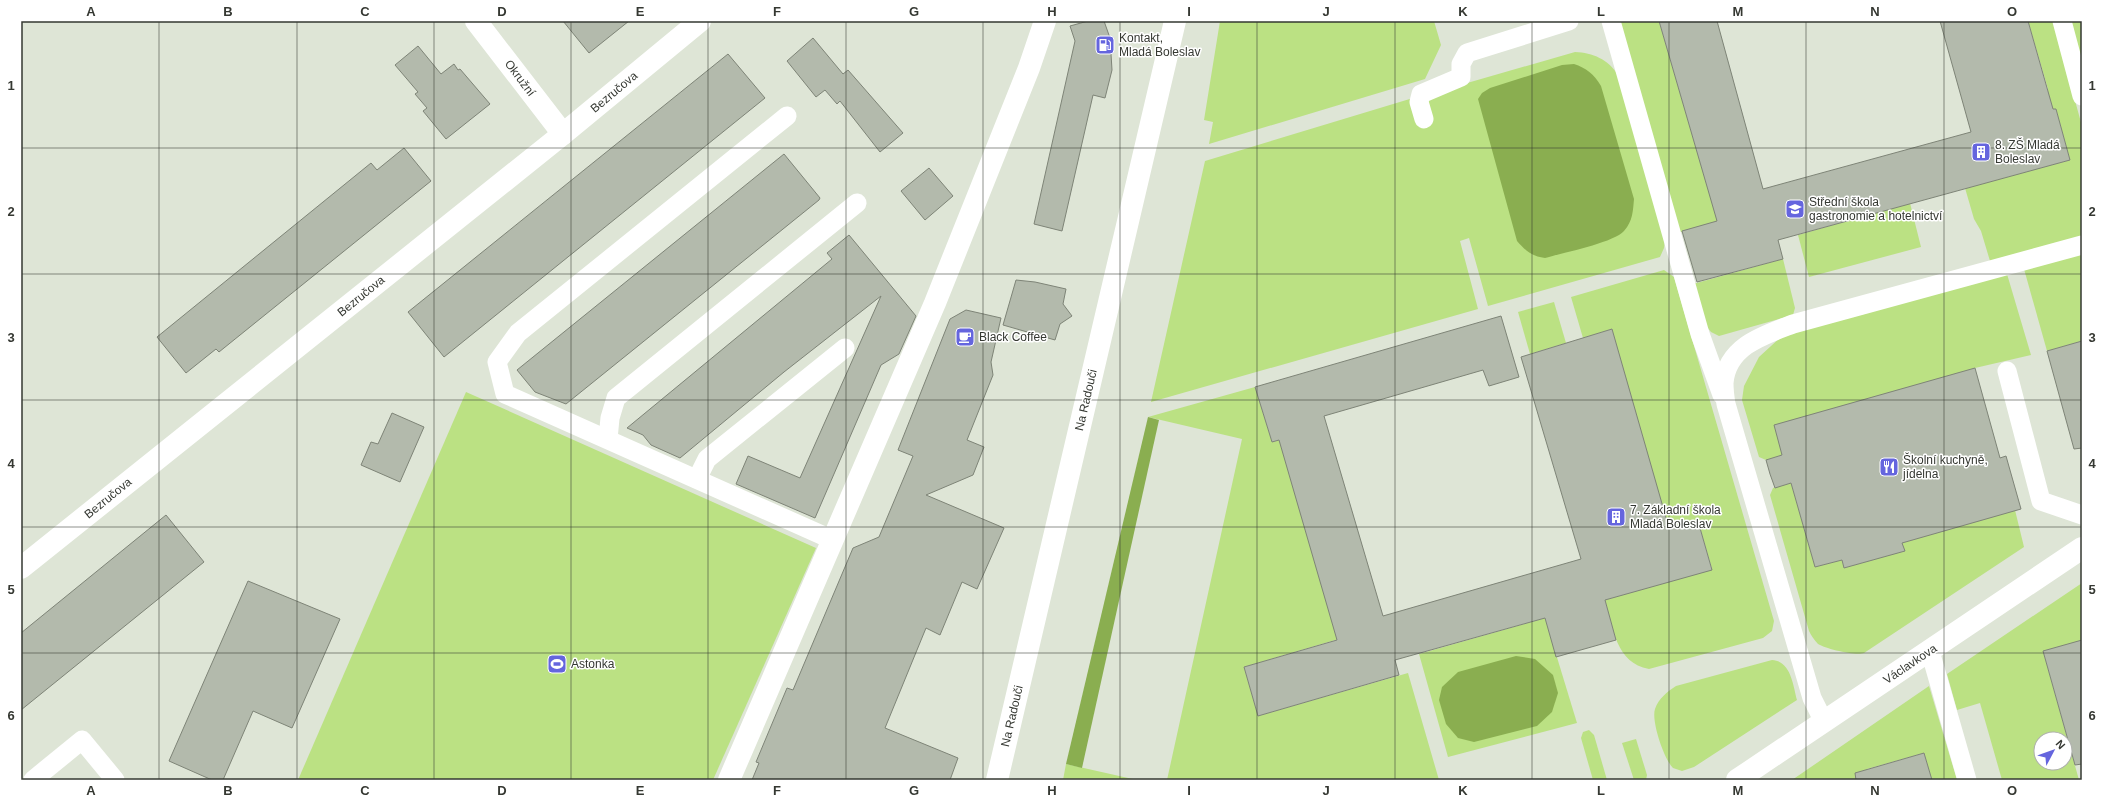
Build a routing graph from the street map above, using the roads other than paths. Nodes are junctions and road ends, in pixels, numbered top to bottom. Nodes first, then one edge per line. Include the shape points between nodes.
1 (476, 21) edge
2 (700, 21) edge
3 (1045, 21) edge
4 (1175, 21) edge
5 (1569, 21) edge
6 (1611, 21) edge
7 (2062, 21) edge
8 (2082, 96) edge
9 (787, 116) dead end
10 (1424, 119) dead end
11 (563, 134) junction
12 (856, 203) dead end
13 (2082, 245) edge
14 (845, 348) dead end
15 (2007, 371) dead end
16 (1726, 404) junction
17 (608, 439) junction
18 (697, 479) junction
19 (2082, 515) edge
20 (833, 540) junction
21 (2082, 548) edge
22 (21, 568) edge
23 (1930, 651) junction
24 (1824, 722) junction
25 (1744, 778) edge
26 (33, 780) edge
27 (115, 780) edge
28 (729, 780) edge
29 (997, 780) edge
30 (1967, 780) edge

1 - 11 street, Okružní
2 - 11 street, Bezručova
3 - 20 street via 1029,68 936,303
4 - 29 street, Na Radouči
5 - 10 lane via 1467,53 1461,64 1461,77 1421,94 1419,102
6 - 16 lane via 1698,327
7 - 8 lane
9 - 17 lane via 518,333 497,362 505,394
11 - 22 street, Bezručova
12 - 17 lane via 616,398 610,418
13 - 16 lane via 1793,324 1756,338 1742,348 1730,364 1724,382
14 - 18 lane via 707,459
15 - 19 lane via 2041,501
16 - 24 lane via 1812,698
17 - 18 lane
18 - 20 lane
20 - 28 street
21 - 23 street, Václavkova
23 - 24 street, Václavkova
23 - 30 lane
24 - 25 street, Václavkova
26 - 27 lane via 82,740

